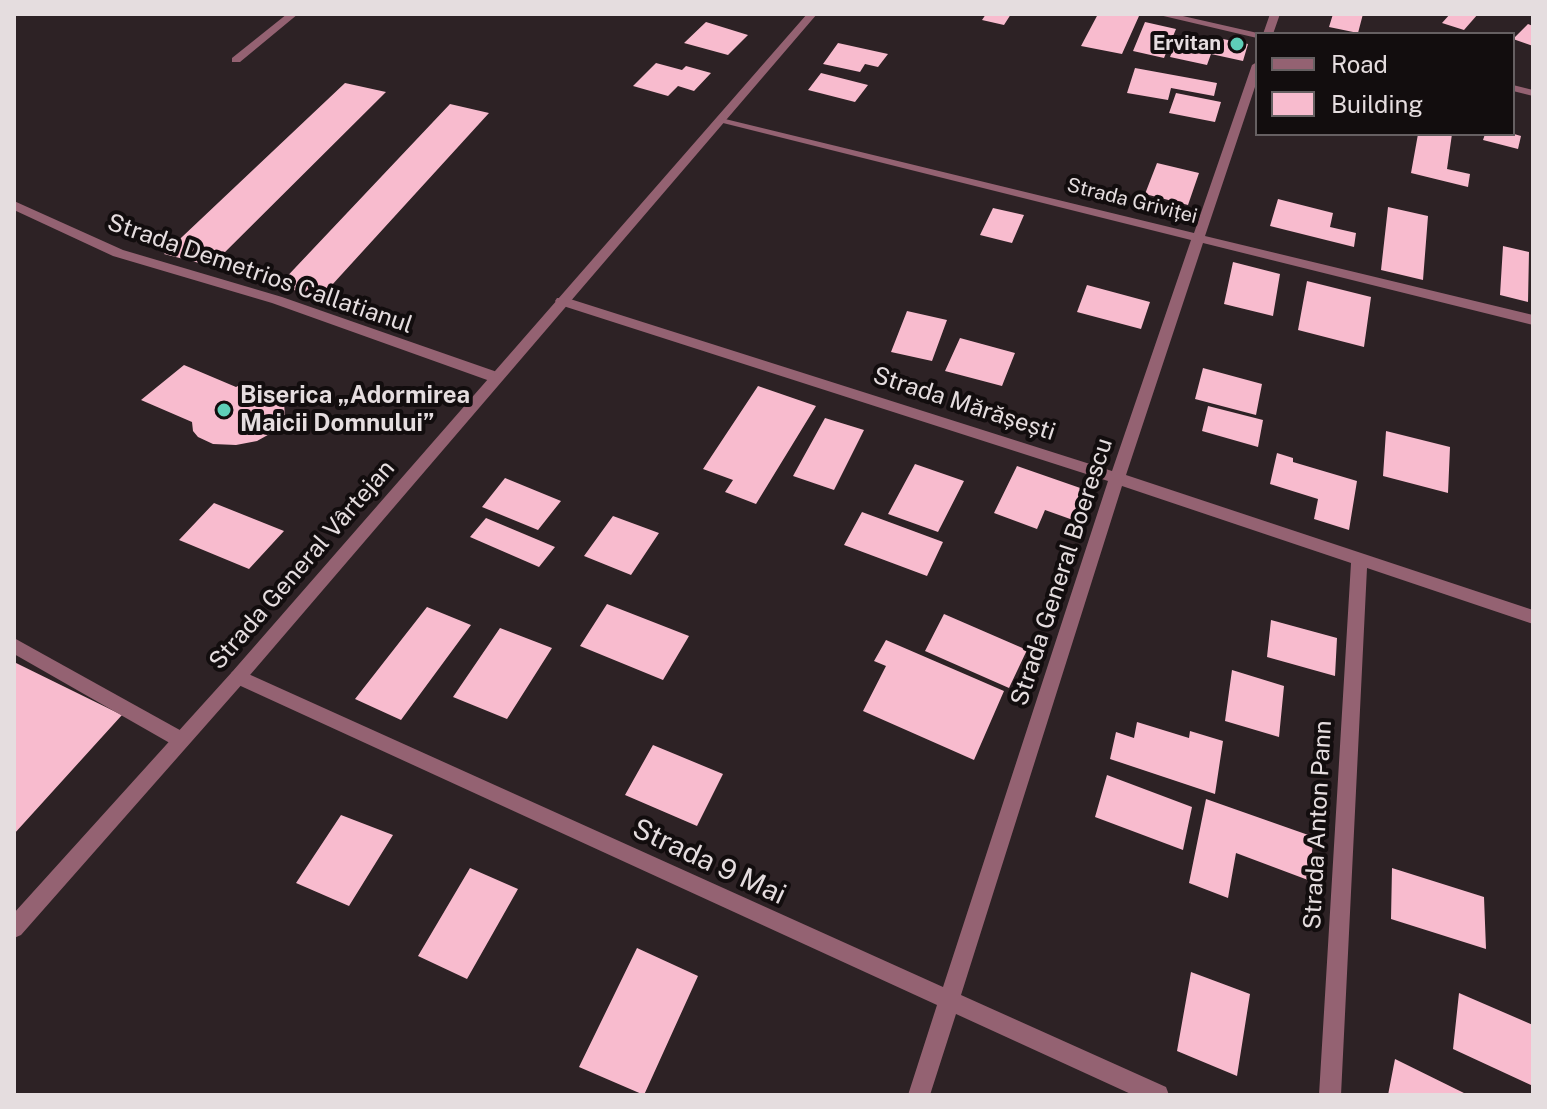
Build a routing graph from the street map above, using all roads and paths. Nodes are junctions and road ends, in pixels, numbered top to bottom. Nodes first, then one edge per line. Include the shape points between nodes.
1 (293, 14) edge
2 (812, 14) edge
3 (1160, 14) edge
4 (1255, 35) edge
5 (236, 60) dead end
6 (1255, 71) edge
7 (721, 121) junction
8 (14, 205) edge
9 (1197, 237) junction
10 (562, 301) junction
11 (1533, 320) edge
12 (495, 377) junction
13 (1117, 478) junction
14 (1359, 558) junction
15 (1533, 617) edge
16 (14, 645) edge
17 (238, 677) junction
18 (181, 740) junction
19 (14, 928) edge
20 (949, 1002) junction
21 (919, 1095) edge
22 (1158, 1095) edge
23 (1330, 1095) edge

1 - 5 street
2 - 7 street, Strada General Vârtejan
3 - 4 street
6 - 9 street, Strada General Boerescu
7 - 9 street, Strada Griviței
7 - 10 street, Strada General Vârtejan
8 - 12 street, Strada Demetrios Callatianul via 118,253 277,300
9 - 11 street, Strada Griviței
9 - 13 street, Strada General Boerescu
10 - 12 street, Strada General Vârtejan
10 - 13 street, Strada Mărășești
12 - 17 street, Strada General Vârtejan
13 - 14 street, Strada Mărășești
13 - 20 street, Strada General Boerescu
14 - 15 street, Strada Mărășești
14 - 23 street, Strada Anton Pann
16 - 18 street
17 - 18 street, Strada General Vârtejan
17 - 20 street, Strada 9 Mai
18 - 19 street, Strada General Vârtejan
20 - 21 street, Strada General Boerescu
20 - 22 street, Strada 9 Mai

